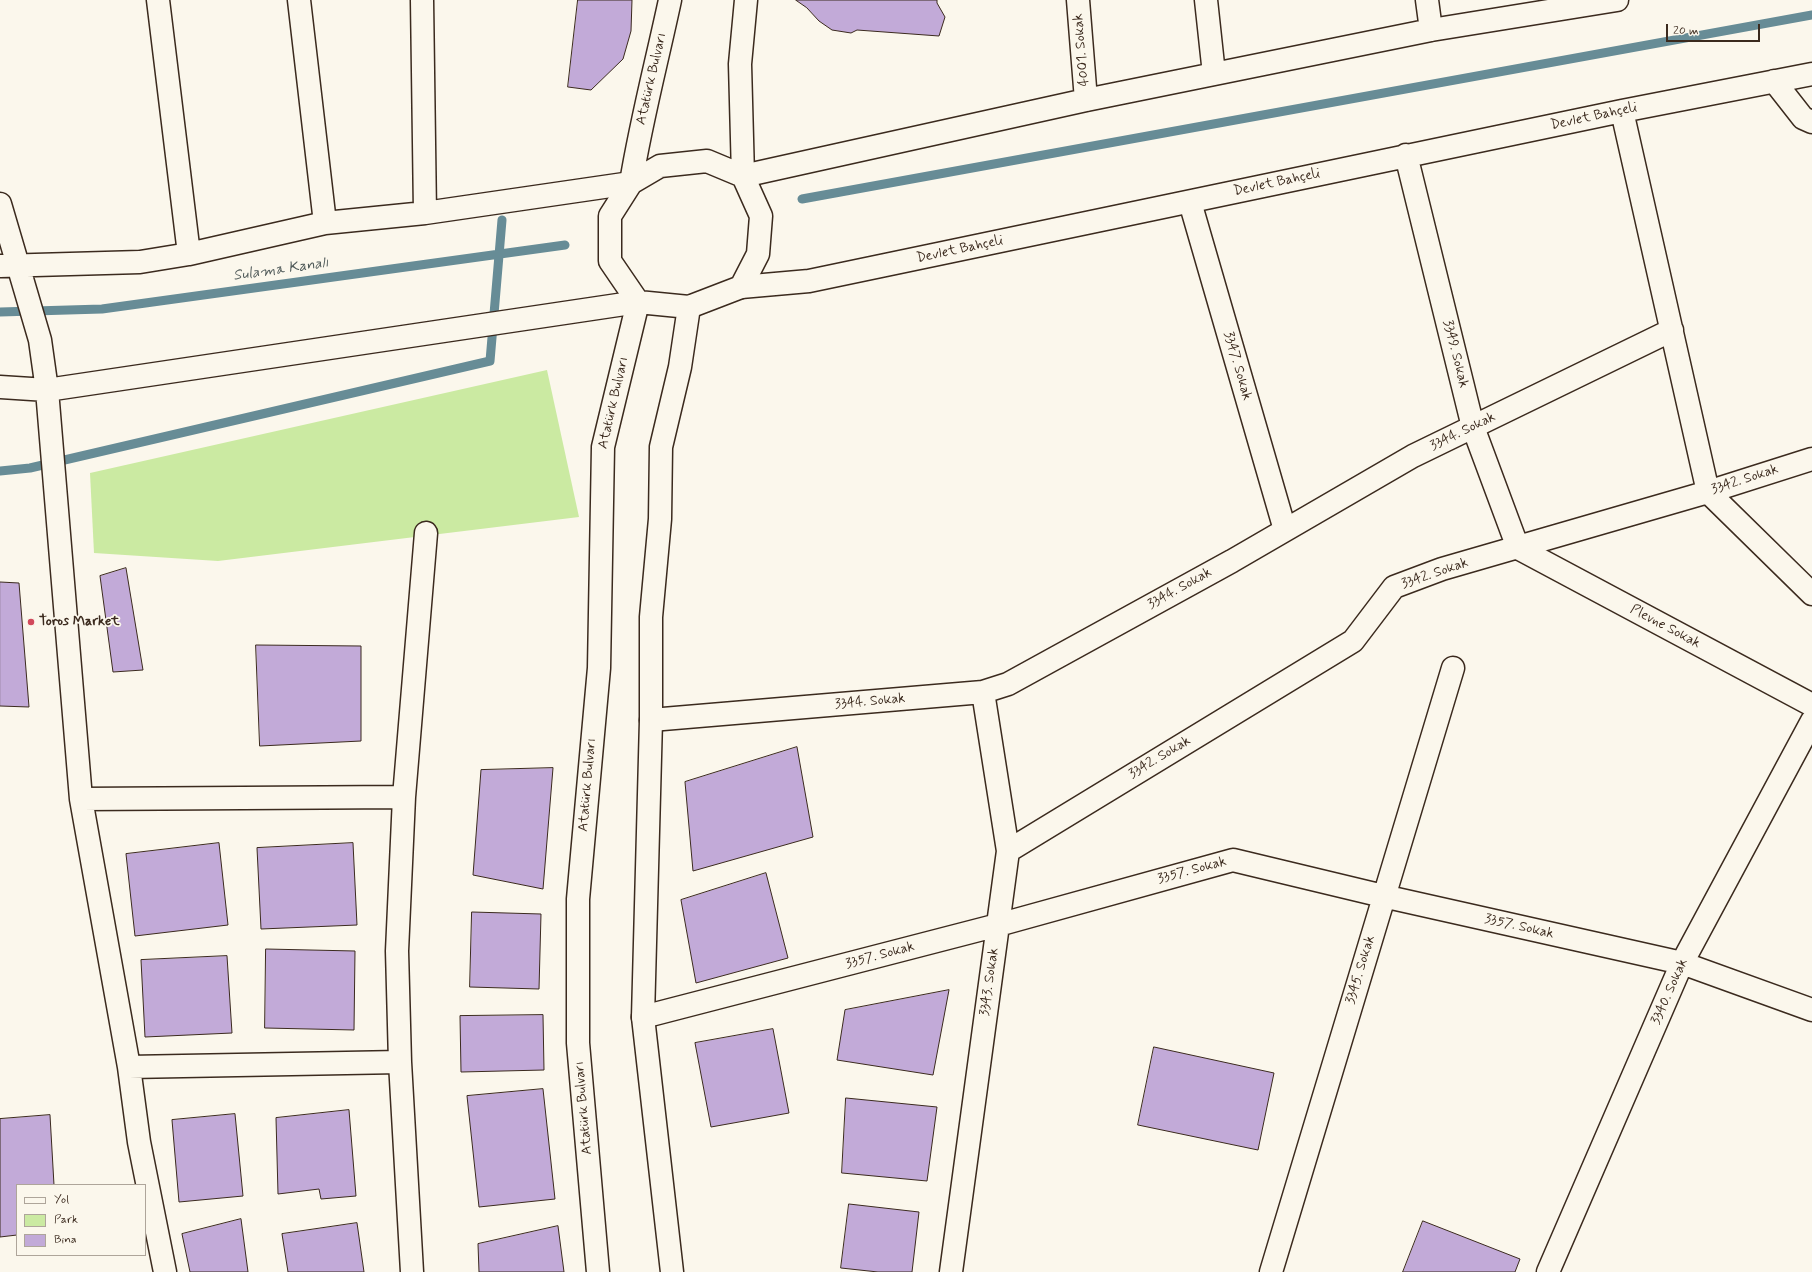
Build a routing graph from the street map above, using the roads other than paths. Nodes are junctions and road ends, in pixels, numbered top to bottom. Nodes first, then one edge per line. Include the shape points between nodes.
1 (158, 0) edge
2 (299, 0) edge
3 (422, 0) edge
4 (670, 0) edge
5 (746, 0) edge
6 (1078, 0) edge
7 (1206, 0) edge
8 (1427, 0) edge
9 (1617, 0) edge
10 (1431, 30) junction
11 (1214, 74) junction
12 (1812, 74) edge
13 (1774, 81) junction
14 (1086, 100) junction
15 (1622, 111) junction
16 (1812, 122) edge
17 (1406, 155) junction
18 (743, 176) junction
19 (631, 183) junction
20 (1190, 202) junction
21 (0, 204) edge
22 (425, 213) junction
23 (325, 223) junction
24 (189, 254) junction
25 (9, 265) edge
26 (741, 287) junction
27 (638, 302) junction
28 (689, 307) junction
29 (1672, 330) junction
30 (0, 387) edge
31 (47, 390) junction
32 (1474, 427) junction
33 (1812, 459) edge
34 (1708, 492) junction
35 (1285, 530) junction
36 (426, 533) dead end
37 (1518, 548) junction
38 (1812, 594) edge
39 (1453, 668) dead end
40 (982, 692) junction
41 (1812, 705) edge
42 (651, 720) junction
43 (1812, 721) edge
44 (404, 797) junction
45 (80, 799) junction
46 (1008, 851) junction
47 (1383, 896) junction
48 (998, 925) junction
49 (1682, 963) junction
50 (1812, 1010) edge
51 (643, 1017) junction
52 (400, 1062) junction
53 (129, 1067) junction
54 (165, 1272) edge
55 (412, 1272) edge
56 (598, 1272) edge
57 (672, 1272) edge
58 (951, 1272) edge
59 (1271, 1272) edge
60 (1548, 1272) edge

1 - 24 street
2 - 23 street
3 - 22 street
4 - 19 street, Atatürk Bulvarı via 639,134
5 - 18 street via 740,64
6 - 14 street, 4001. Sokak
7 - 11 street
8 - 10 street
9 - 10 street
10 - 11 street
11 - 14 street
12 - 13 street, Devlet Bahçeli
13 - 15 street, Devlet Bahçeli
13 - 16 street via 1803,118
14 - 18 street
15 - 17 street, Devlet Bahçeli
15 - 29 street
17 - 20 street, Devlet Bahçeli
17 - 32 street, 3349. Sokak
18 - 19 street via 707,161 660,166
18 - 26 street via 761,216 758,254
19 - 22 street
19 - 27 street via 610,216 610,261
20 - 26 street, Devlet Bahçeli via 809,281
20 - 35 street, 3347. Sokak
21 - 25 street
22 - 23 street
23 - 24 street
24 - 25 street via 140,262
25 - 31 street via 40,340
26 - 28 street, Devlet Bahçeli
27 - 28 street
27 - 31 street
27 - 56 street, Atatürk Bulvarı via 603,447 599,668 578,899 578,1043
28 - 42 street via 680,366 661,447 660,519 651,616
29 - 32 street, 3344. Sokak
29 - 34 street
30 - 31 street
31 - 45 street
32 - 35 street, 3344. Sokak via 1413,456
32 - 37 street, 3349. Sokak
33 - 34 street, 3342. Sokak
34 - 37 street, 3342. Sokak
34 - 38 street
35 - 40 street, 3344. Sokak via 1008,684
36 - 44 street
37 - 41 street, Plevne Sokak
37 - 46 street, 3342. Sokak via 1442,569 1394,587 1353,642
39 - 47 street, 3345. Sokak
40 - 42 street, 3344. Sokak
40 - 46 street, 3343. Sokak
42 - 51 street
43 - 49 street, 3340. Sokak
44 - 45 street
44 - 52 street via 397,951
45 - 53 street
46 - 48 street, 3343. Sokak
47 - 48 street, 3357. Sokak via 1233,860
47 - 49 street, 3357. Sokak
47 - 59 street, 3345. Sokak
48 - 51 street, 3357. Sokak
48 - 58 street, 3343. Sokak
49 - 50 street, 3357. Sokak
49 - 60 street, 3340. Sokak
51 - 57 street
52 - 53 street
52 - 55 street
53 - 54 street via 139,1142

